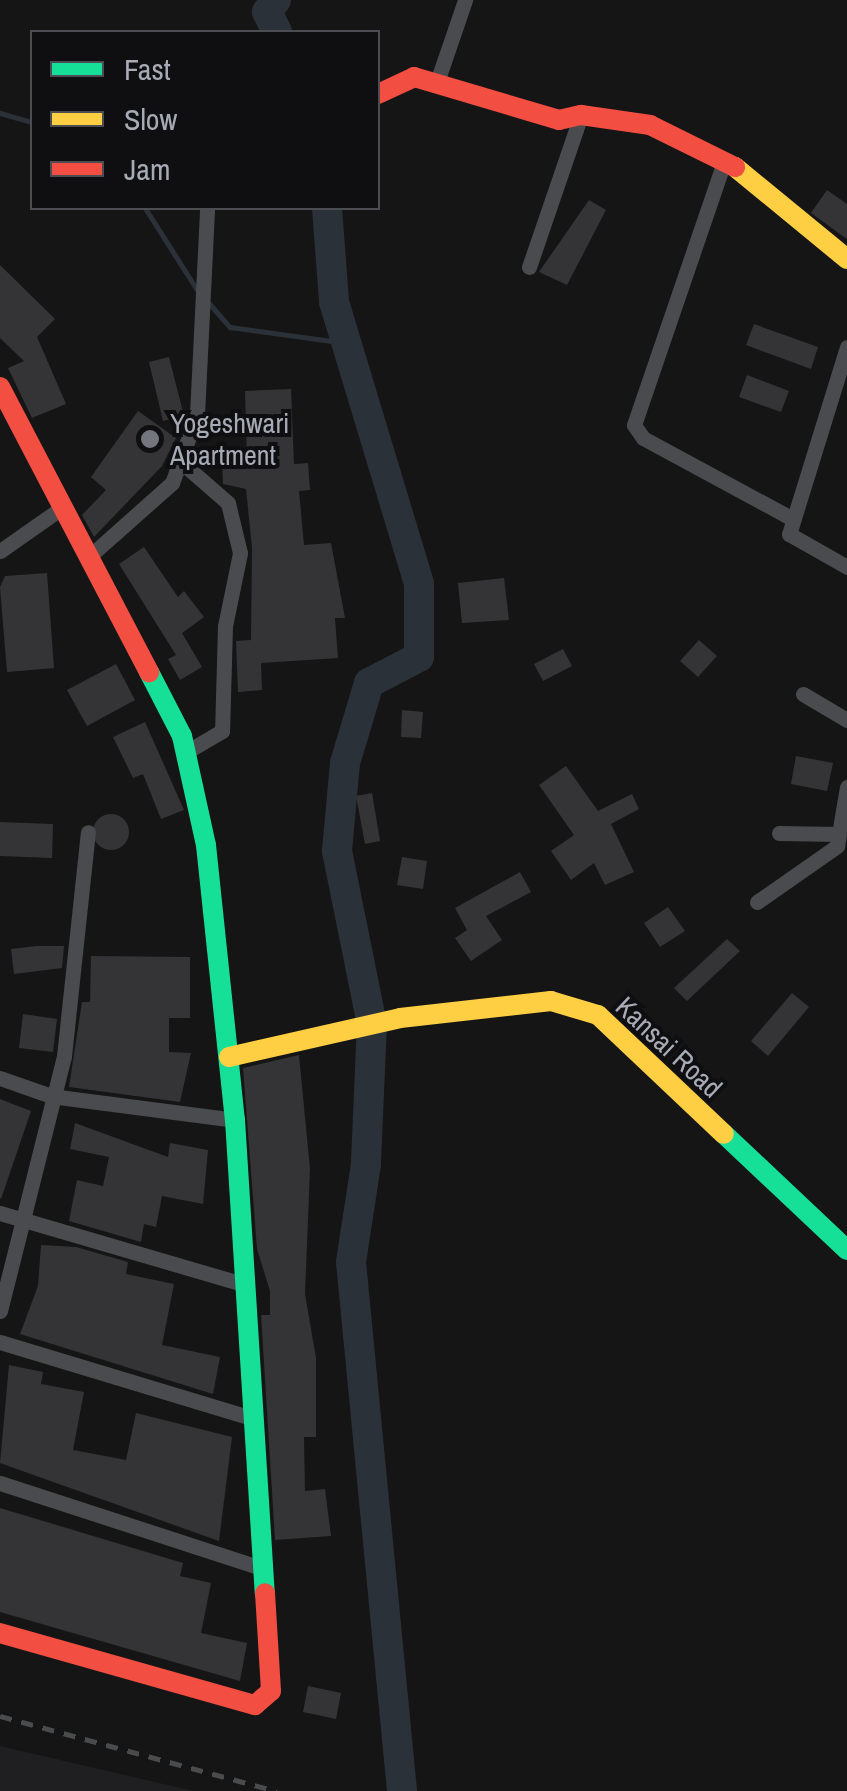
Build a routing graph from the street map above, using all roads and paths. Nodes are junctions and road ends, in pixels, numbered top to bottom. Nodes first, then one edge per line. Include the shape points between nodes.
1 (465, 0) edge
2 (437, 82) junction
3 (380, 93) edge
4 (581, 115) junction
5 (724, 162) junction
6 (207, 210) edge
7 (847, 259) edge
8 (529, 267) dead end
9 (847, 347) edge
10 (0, 387) edge
11 (840, 388) edge
12 (180, 461) junction
13 (60, 509) junction
14 (793, 519) junction
15 (0, 551) edge
16 (92, 554) junction
17 (847, 567) edge
18 (803, 694) dead end
19 (847, 720) edge
20 (186, 752) junction
21 (847, 787) edge
22 (88, 832) dead end
23 (778, 832) dead end
24 (838, 834) junction
25 (758, 902) dead end
26 (229, 1056) junction
27 (0, 1078) edge
28 (51, 1096) junction
29 (235, 1120) junction
30 (0, 1212) edge
31 (21, 1220) junction
32 (847, 1250) edge
33 (242, 1284) junction
34 (0, 1311) edge
35 (0, 1342) edge
36 (251, 1418) junction
37 (0, 1483) edge
38 (262, 1568) junction
39 (0, 1632) edge

1 - 2 street
2 - 3 street via 414,77
2 - 4 street via 559,120
4 - 5 street via 650,126
4 - 8 street
5 - 7 street via 756,178 803,218 818,243
5 - 14 street via 634,424 643,438
6 - 12 street via 197,415
9 - 11 street
10 - 13 street
11 - 14 street
12 - 16 street via 172,483
12 - 20 street via 228,503 240,553 225,626 222,731
13 - 15 street
13 - 16 street
14 - 17 street via 789,534
16 - 20 street
18 - 19 street
20 - 26 street via 206,845
21 - 24 street
22 - 28 street via 64,1056
23 - 24 street
24 - 25 street via 828,855
26 - 29 street
26 - 32 street, Kansai Road via 400,1018 551,1001 598,1015
27 - 28 street
28 - 29 street
28 - 31 street
29 - 33 street
30 - 31 street
31 - 33 street
31 - 34 street
33 - 36 street
35 - 36 street
36 - 38 street
37 - 38 street
38 - 39 street via 271,1691 264,1705

